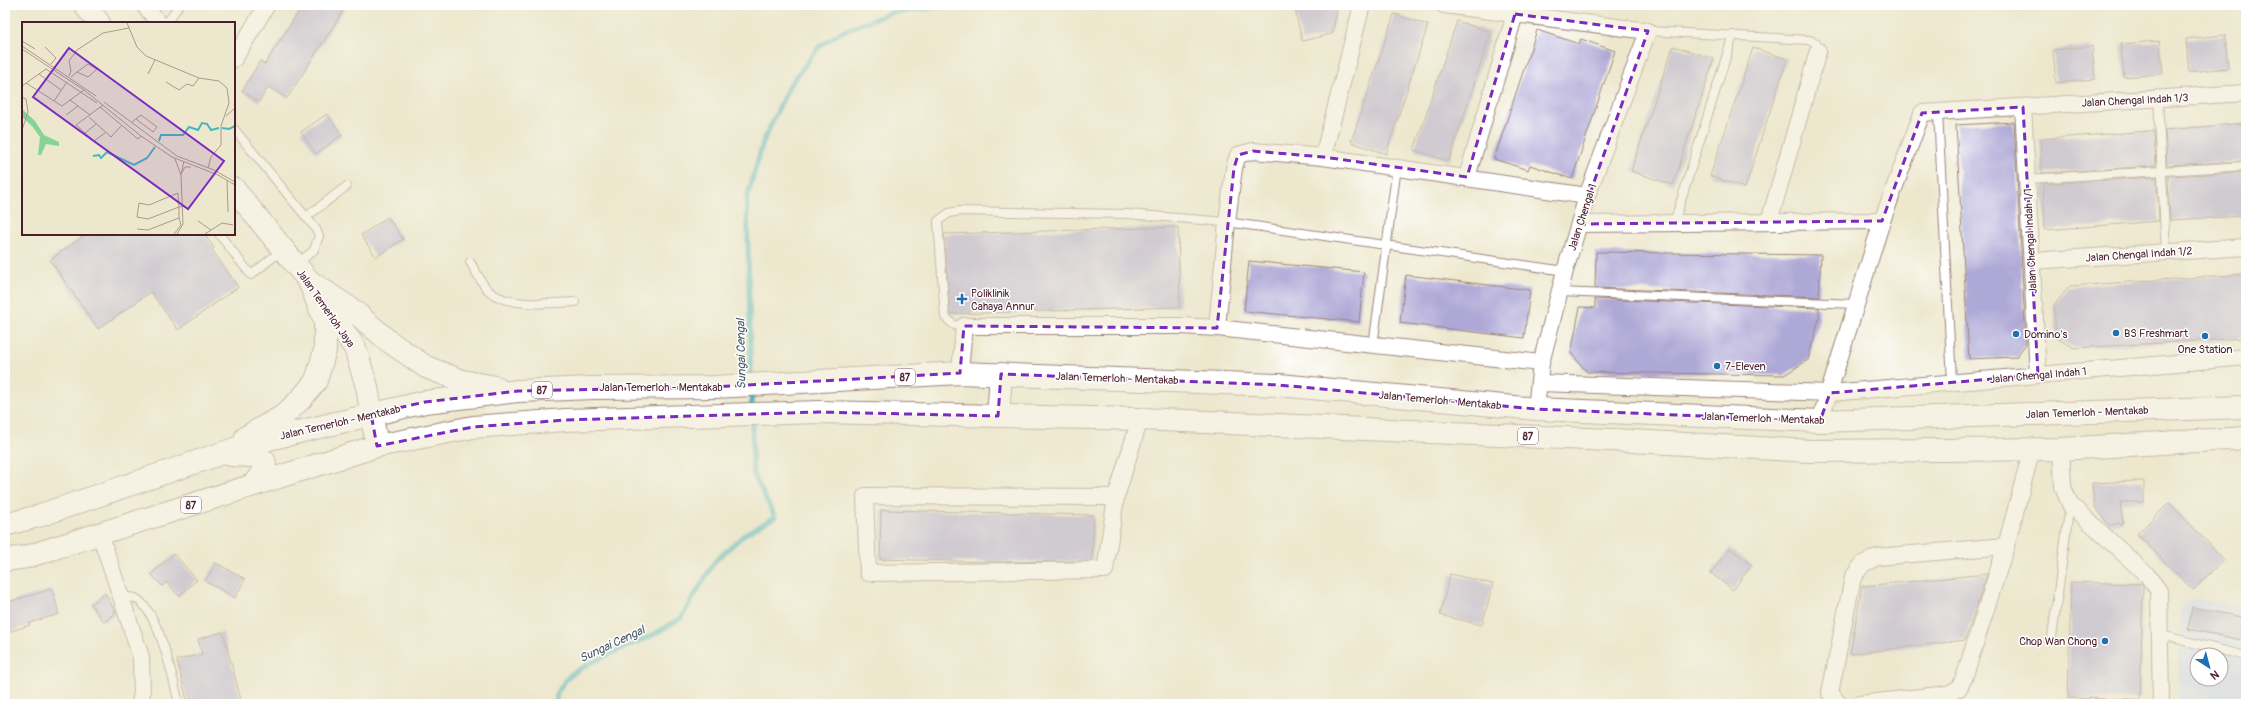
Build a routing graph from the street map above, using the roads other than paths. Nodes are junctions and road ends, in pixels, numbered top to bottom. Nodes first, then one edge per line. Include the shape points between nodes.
1 (84, 5) edge
2 (144, 5) edge
3 (179, 5) edge
4 (267, 5) edge
5 (1362, 5) edge
6 (1444, 5) edge
7 (1515, 14) junction
8 (98, 22) edge
9 (158, 22) edge
10 (168, 22) edge
11 (1648, 31) junction
12 (1733, 35) junction
13 (1818, 51) joint
14 (235, 57) edge
15 (2246, 93) edge
16 (2158, 99) junction
17 (2023, 107) junction
18 (1938, 112) junction
19 (235, 130) edge
20 (1323, 157) junction
21 (2246, 166) edge
22 (1397, 167) junction
23 (2162, 171) junction
24 (1467, 177) junction
25 (2027, 179) junction
26 (347, 186) dead end
27 (235, 190) edge
28 (1587, 196) junction
29 (306, 217) junction
30 (1882, 221) junction
31 (1227, 222) junction
32 (1768, 222) junction
33 (1674, 223) junction
34 (1579, 224) junction
35 (220, 235) edge
36 (1387, 245) junction
37 (2246, 247) edge
38 (2166, 252) junction
39 (2032, 261) junction
40 (470, 262) dead end
41 (296, 265) junction
42 (1565, 271) junction
43 (1559, 292) junction
44 (575, 302) dead end
45 (1856, 304) junction
46 (964, 326) junction
47 (1217, 328) junction
48 (1374, 346) junction
49 (2246, 357) edge
50 (1541, 363) junction
51 (960, 373) junction
52 (1001, 374) junction
53 (2038, 375) junction
54 (1952, 382) junction
55 (1539, 383) junction
56 (518, 391) junction
57 (1830, 393) junction
58 (2246, 407) edge
59 (1536, 409) junction
60 (371, 414) junction
61 (998, 416) junction
62 (1140, 419) junction
63 (1820, 421) junction
64 (2246, 438) edge
65 (377, 446) junction
66 (2032, 449) junction
67 (2061, 449) junction
68 (216, 455) junction
69 (253, 485) junction
70 (1116, 497) junction
71 (2070, 504) junction
72 (5, 525) edge
73 (100, 534) junction
74 (2006, 546) junction
75 (5, 560) edge
76 (120, 598) junction
77 (2161, 635) junction
78 (2052, 637) dead end
79 (2246, 656) edge
80 (140, 704) edge
81 (179, 704) edge
82 (1839, 704) edge
83 (1859, 704) edge
84 (2161, 704) edge

1 - 8 main road
2 - 9 street
3 - 10 lane
4 - 14 street
5 - 20 street
6 - 7 street
7 - 11 street
7 - 24 street
11 - 12 lane
11 - 28 street, Jalan Chengal 1
12 - 13 lane via 1810,40 1816,43
12 - 33 lane
13 - 32 street
15 - 16 street, Jalan Chengal Indah 1/3
16 - 17 street, Jalan Chengal Indah 1/3
16 - 23 lane
17 - 18 street, Jalan Chengal Indah 1/3
17 - 25 street, Jalan Chengal Indah 1/1
18 - 30 street, Jalan Chengal Indah 1/3 via 1922,113
18 - 54 lane
19 - 29 lane
20 - 22 street
20 - 31 street via 1253,152 1238,156
21 - 23 lane
22 - 24 street
22 - 36 lane
23 - 25 lane
23 - 38 lane
24 - 28 street
25 - 39 street, Jalan Chengal Indah 1/1
26 - 29 lane
27 - 41 main road, Jalan Temerloh Jaya
28 - 34 street, Jalan Chengal 1
29 - 41 lane via 319,236 314,250
30 - 32 street
30 - 45 street
31 - 36 lane
31 - 46 lane via 1127,214 998,210 949,213 938,220 945,317 954,325
31 - 47 street
32 - 33 street
33 - 34 street
34 - 42 street, Jalan Chengal 1
35 - 41 lane via 251,275
36 - 42 lane
36 - 48 lane
37 - 38 street, Jalan Chengal Indah 1/2
38 - 39 street, Jalan Chengal Indah 1/2
39 - 53 street, Jalan Chengal Indah 1/1
40 - 44 lane via 487,289 504,299 528,303
41 - 56 main road via 354,310 387,340 426,367 462,381
41 - 60 main road, Jalan Temerloh Jaya via 355,348 368,386
41 - 68 main road via 325,321 324,350 316,381 283,416
42 - 43 street, Jalan Chengal 1
43 - 45 lane
43 - 50 street, Jalan Chengal 1
45 - 57 street
46 - 47 street
46 - 51 street
47 - 48 street
48 - 50 street
49 - 53 street, Jalan Chengal Indah 1
50 - 55 street, Jalan Chengal 1
51 - 52 main road, Jalan Temerloh - Mentakab / 87
51 - 56 main road, Jalan Temerloh - Mentakab / 87 via 714,387
52 - 59 main road, Jalan Temerloh - Mentakab / 87 via 1279,385
52 - 61 main road
53 - 54 street, Jalan Chengal Indah 1
54 - 57 street, Jalan Chengal Indah 1
55 - 57 street, Jalan Chengal Indah 1
55 - 59 street, Jalan Chengal 1
56 - 60 main road, Jalan Temerloh - Mentakab / 87 via 425,402
57 - 63 street
58 - 63 main road, Jalan Temerloh - Mentakab / 87
59 - 63 main road, Jalan Temerloh - Mentakab / 87
60 - 65 main road, Jalan Temerloh Jaya
60 - 68 main road, Jalan Temerloh - Mentakab / 87 via 252,443
61 - 62 main road, 87
61 - 65 main road, 87 via 810,412 565,420 473,427
62 - 66 main road, 87 via 1624,440 1810,451
62 - 70 street
64 - 67 main road, 87
65 - 69 main road, 87
66 - 67 main road, 87
66 - 74 street
67 - 71 street via 2063,487
68 - 69 main road via 254,455 262,459 266,465 264,472
68 - 72 main road, Jalan Temerloh - Mentakab / 87
69 - 73 main road, 87
70 - 70 street via 864,496 868,573 1105,570
71 - 77 street via 2147,575 2159,591
71 - 78 lane
73 - 75 main road, 87 via 26,557
73 - 76 street
74 - 82 street via 1877,557 1863,564 1853,577 1830,693
74 - 83 street via 1959,688 1948,694
76 - 80 street via 140,657
76 - 81 lane via 134,597 145,604 167,652
77 - 79 lane
77 - 84 street

